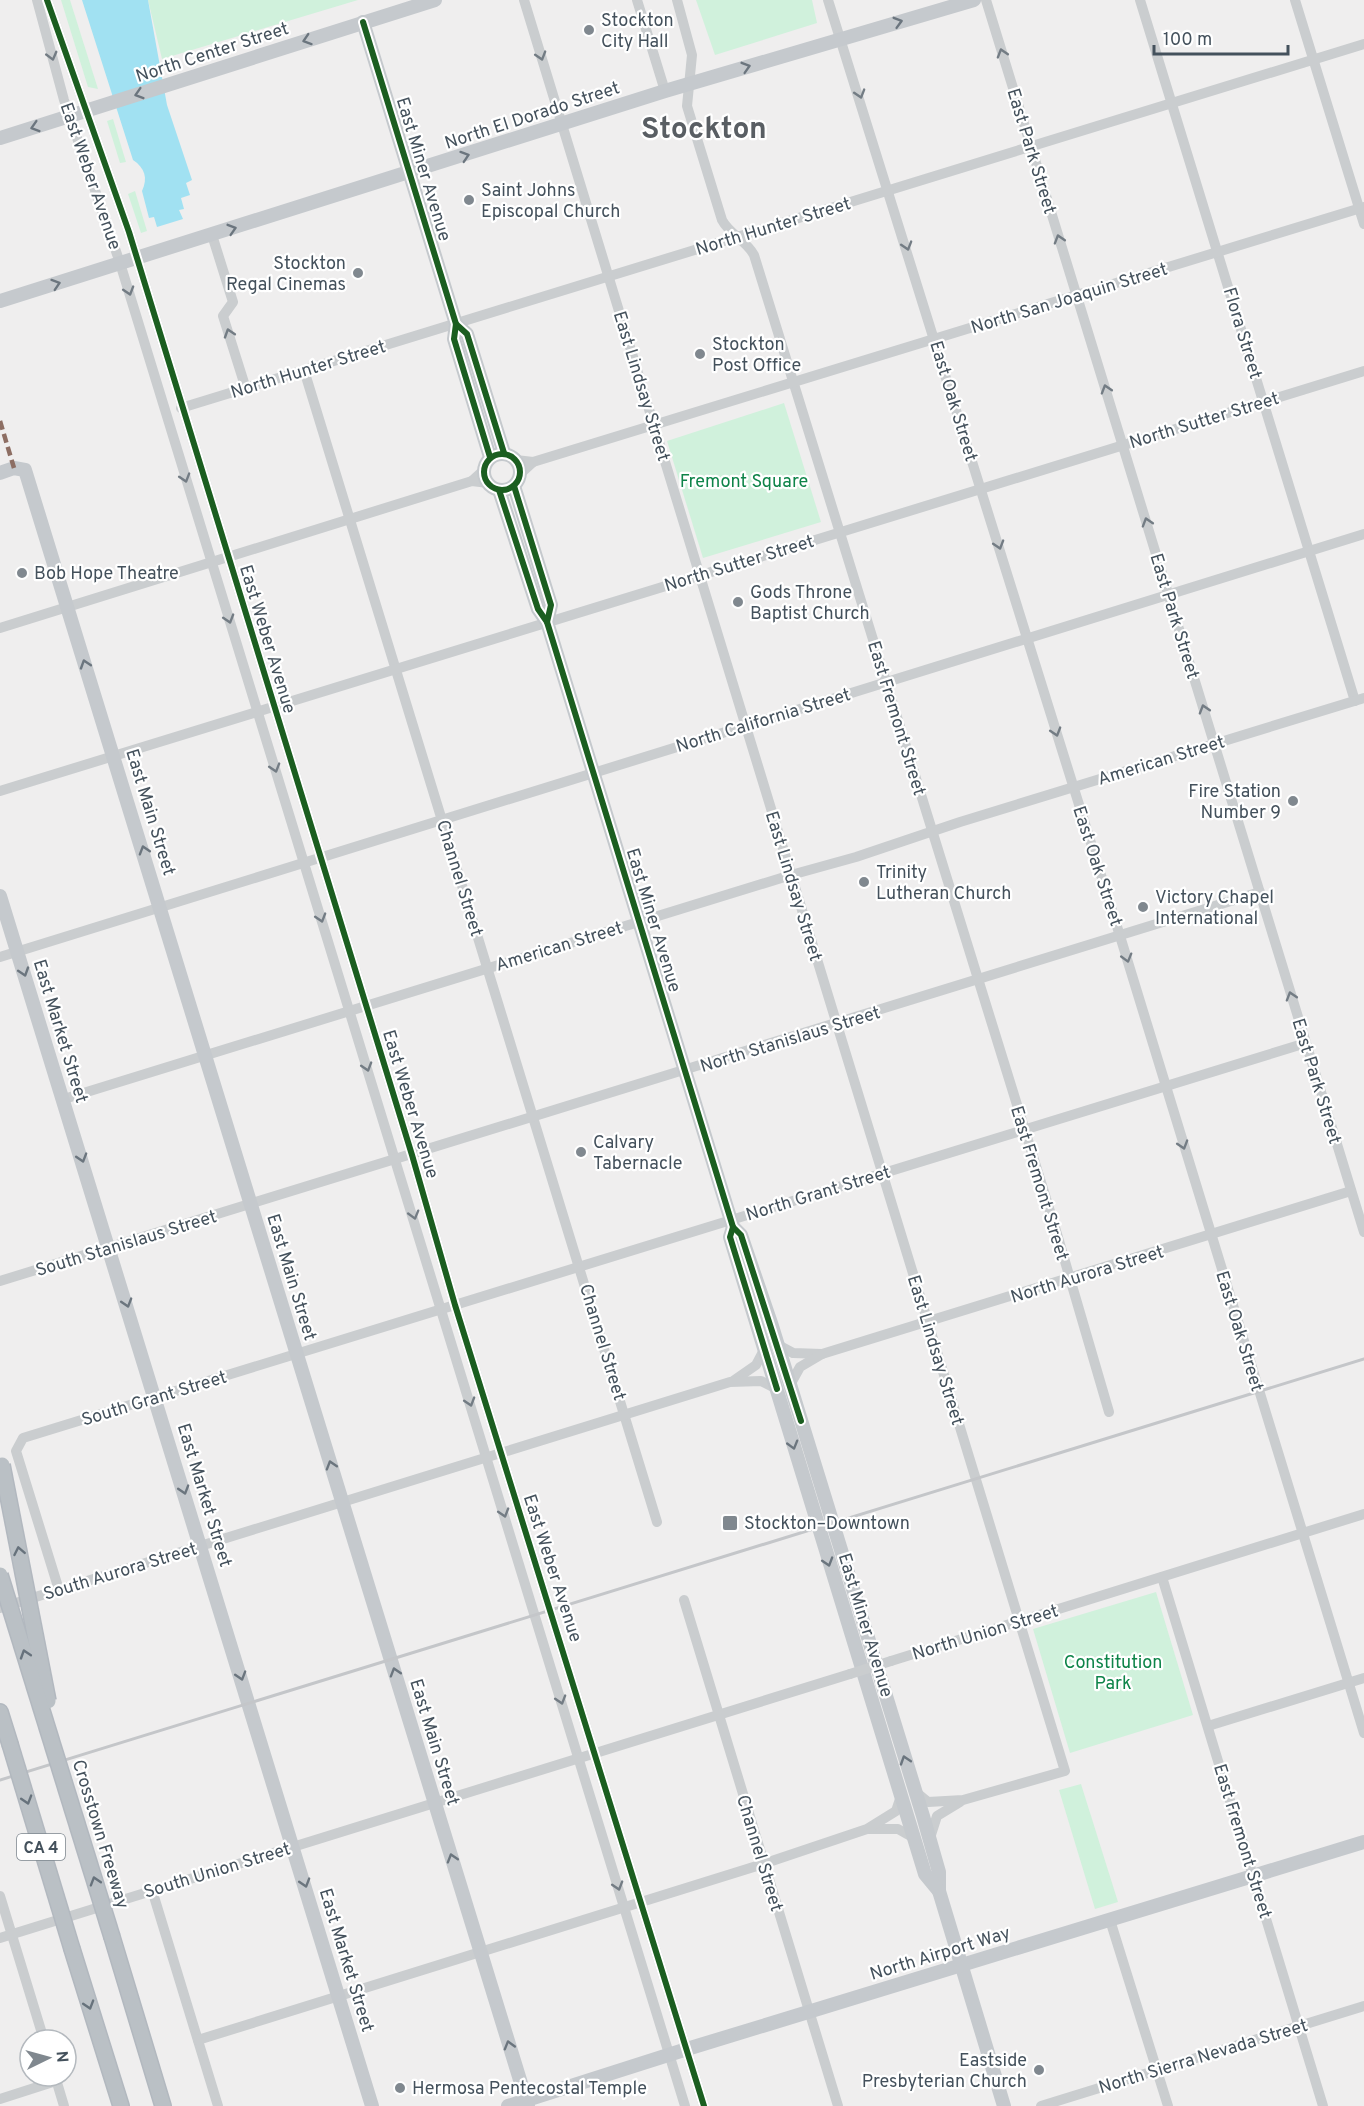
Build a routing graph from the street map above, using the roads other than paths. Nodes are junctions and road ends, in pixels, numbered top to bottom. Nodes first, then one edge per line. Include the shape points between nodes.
1 (37, 0) edge
2 (47, 0) edge
3 (435, 0) edge
4 (524, 0) edge
5 (637, 0) edge
6 (677, 0) edge
7 (828, 0) edge
8 (974, 0) edge
9 (986, 0) edge
10 (1140, 0) edge
11 (1296, 0) edge
12 (363, 22) junction
13 (842, 38) junction
14 (1364, 44) edge
15 (1314, 59) junction
16 (690, 84) junction
17 (665, 91) junction
18 (1172, 103) junction
19 (86, 111) junction
20 (70, 116) junction
21 (562, 125) junction
22 (0, 138) edge
23 (1031, 146) junction
24 (409, 174) junction
25 (890, 190) junction
26 (1362, 208) edge
27 (1364, 224) edge
28 (212, 235) junction
29 (738, 237) junction
30 (1218, 252) junction
31 (136, 259) junction
32 (120, 263) junction
33 (609, 277) junction
34 (1077, 295) junction
35 (0, 301) edge
36 (456, 324) junction
37 (936, 339) junction
38 (304, 370) junction
39 (1364, 371) edge
40 (794, 383) junction
41 (246, 389) junction
42 (1264, 401) junction
43 (181, 408) junction
44 (654, 426) junction
45 (1123, 445) junction
46 (533, 462) junction
47 (497, 469) junction
48 (0, 473) edge
49 (517, 480) junction
50 (981, 489) junction
51 (509, 519) junction
52 (350, 520) junction
53 (840, 532) junction
54 (1364, 534) edge
55 (526, 538) junction
56 (1310, 551) junction
57 (227, 558) junction
58 (212, 563) junction
59 (700, 576) junction
60 (1169, 595) junction
61 (67, 608) junction
62 (547, 622) junction
63 (0, 628) edge
64 (1027, 638) junction
65 (396, 670) junction
66 (886, 682) junction
67 (1360, 699) edge
68 (273, 707) junction
69 (258, 712) junction
70 (745, 725) junction
71 (1215, 744) junction
72 (115, 756) junction
73 (593, 772) junction
74 (1073, 788) junction
75 (0, 791) edge
76 (442, 819) junction
77 (932, 831) junction
78 (319, 857) junction
79 (304, 862) junction
80 (791, 875) junction
81 (1260, 892) junction
82 (0, 896) edge
83 (161, 906) junction
84 (639, 922) junction
85 (1120, 936) junction
86 (18, 951) junction
87 (0, 957) edge
88 (488, 968) junction
89 (978, 981) junction
90 (365, 1006) junction
91 (350, 1011) junction
92 (837, 1024) junction
93 (1306, 1043) junction
94 (205, 1055) junction
95 (685, 1071) junction
96 (1165, 1086) junction
97 (63, 1099) junction
98 (534, 1117) junction
99 (1023, 1130) junction
100 (412, 1155) junction
101 (395, 1160) junction
102 (882, 1174) junction
103 (1351, 1191) junction
104 (252, 1205) junction
105 (732, 1224) junction
106 (1364, 1232) edge
107 (1211, 1235) junction
108 (109, 1248) junction
109 (580, 1267) junction
110 (1070, 1279) junction
111 (0, 1281) edge
112 (455, 1305) junction
113 (441, 1310) junction
114 (928, 1323) junction
115 (771, 1346) junction
116 (297, 1354) junction
117 (822, 1354) junction
118 (730, 1382) junction
119 (784, 1387) junction
120 (156, 1398) junction
121 (1109, 1412) dead end
122 (625, 1414) junction
123 (501, 1453) junction
124 (487, 1457) junction
125 (1, 1460) edge
126 (343, 1502) junction
127 (1364, 1514) edge
128 (657, 1522) dead end
129 (1304, 1533) junction
130 (201, 1546) junction
131 (0, 1575) edge
132 (1162, 1577) junction
133 (59, 1590) junction
134 (684, 1600) dead end
135 (0, 1608) edge
136 (1019, 1622) junction
137 (1364, 1678) edge
138 (1349, 1682) junction
139 (0, 1712) edge
140 (718, 1715) junction
141 (0, 1722) edge
142 (1208, 1726) junction
143 (1364, 1732) edge
144 (10, 1744) junction
145 (596, 1754) junction
146 (579, 1759) junction
147 (62, 1770) junction
148 (916, 1792) junction
149 (901, 1796) junction
150 (963, 1800) junction
151 (435, 1802) junction
152 (867, 1829) junction
153 (914, 1838) junction
154 (930, 1838) junction
155 (1364, 1842) edge
156 (293, 1846) junction
157 (763, 1864) junction
158 (1253, 1876) junction
159 (152, 1890) junction
160 (939, 1891) junction
161 (0, 1896) edge
162 (641, 1903) junction
163 (625, 1907) junction
164 (1110, 1920) junction
165 (12, 1934) junction
166 (0, 1938) edge
167 (481, 1952) junction
168 (962, 1966) junction
169 (339, 1995) junction
170 (1364, 2006) edge
171 (809, 2012) junction
172 (1299, 2026) junction
173 (40, 2028) edge
174 (144, 2040) junction
175 (198, 2040) junction
176 (687, 2049) junction
177 (669, 2054) junction
178 (105, 2060) junction
179 (1156, 2070) junction
180 (31, 2088) edge
181 (59, 2088) edge
182 (0, 2099) edge
183 (527, 2103) edge
184 (64, 2106) edge
185 (114, 2106) edge
186 (121, 2106) edge
187 (163, 2106) edge
188 (173, 2106) edge
189 (218, 2106) edge
190 (372, 2106) edge
191 (508, 2106) edge
192 (685, 2106) edge
193 (704, 2106) edge
194 (838, 2106) edge
195 (1004, 2106) edge
196 (1041, 2106) edge
197 (1168, 2106) edge
198 (1323, 2106) edge

1 -> 20 street, East Weber Avenue
2 - 19 street, East Weber Avenue
3 - 12 main road, North Center Street
4 -> 21 street, East Lindsay Street
5 - 17 street
6 - 16 street, East Fremont Street via 692,55
7 - 13 street, East Oak Street
13 -> 8 main road, North El Dorado Street
23 -> 9 street, East Park Street
10 - 18 street, Flora Street
11 - 15 street
12 -> 19 main road, North Center Street
12 - 24 main road, East Miner Avenue
16 -> 13 main road, North El Dorado Street
13 -> 25 street, East Oak Street
14 - 15 street, North Hunter Street
15 - 18 street, North Hunter Street
15 - 26 street
16 - 17 main road, North El Dorado Street
16 - 29 street, East Fremont Street via 687,106 722,220
17 - 21 main road, North El Dorado Street
18 - 23 street, North Hunter Street
18 - 30 street, Flora Street
19 - 20 main road, North Center Street
19 - 31 street, East Weber Avenue
20 -> 22 main road, North Center Street
20 - 32 street, East Weber Avenue
24 -> 21 main road, North El Dorado Street
21 - 33 street, East Lindsay Street
23 - 25 street, North Hunter Street
34 -> 23 street, East Park Street
28 -> 24 main road, North El Dorado Street
24 - 36 main road, East Miner Avenue
25 - 29 street, North Hunter Street
25 -> 37 street, East Oak Street
26 - 27 street
26 - 30 street, North San Joaquin Street
28 - 31 main road, North El Dorado Street
41 -> 28 street via 223,316 233,302
29 - 33 street, North Hunter Street
29 - 40 street, East Fremont Street via 754,255
30 - 34 street, North San Joaquin Street
30 - 42 street, Flora Street
31 - 32 main road, North El Dorado Street
31 - 43 street, East Weber Avenue
35 -> 32 main road, North El Dorado Street
32 -> 58 street, East Weber Avenue
33 - 36 street, North Hunter Street
33 - 44 street, East Lindsay Street
34 - 37 street, North San Joaquin Street
45 -> 34 street, East Park Street
36 - 38 street, North Hunter Street
36 - 47 main road, East Miner Avenue via 454,338
37 - 40 street, North San Joaquin Street
37 - 50 street, East Oak Street
38 - 41 street, North Hunter Street
38 - 52 street, Channel Street
39 - 42 street, North Sutter Street
40 - 44 street, North San Joaquin Street
40 - 53 street, East Fremont Street
41 - 43 street, North Hunter Street
42 - 45 street, North Sutter Street
42 - 56 street, Flora Street
43 - 57 street, East Weber Avenue
44 - 46 street, North San Joaquin Street
44 - 59 street, East Lindsay Street
45 - 50 street, North Sutter Street
60 -> 45 street, East Park Street
46 - 47 street, North San Joaquin Street
46 - 49 street, North San Joaquin Street
47 - 49 main road
47 - 49 main road, East Miner Avenue
47 - 51 main road, East Miner Avenue
47 - 52 street via 472,481
48 - 61 main road, East Main Street via 14,468 25,470
49 - 55 main road, East Miner Avenue
50 - 53 street, North Sutter Street
50 -> 64 street, East Oak Street
51 - 55 main road
51 - 62 main road, East Miner Avenue via 538,609
52 - 57 street
52 - 65 street, Channel Street
53 - 59 street, North Sutter Street
53 - 66 street, East Fremont Street
54 - 56 street, North California Street
55 - 62 main road, East Miner Avenue via 536,555 551,605
56 - 60 street, North California Street
56 - 67 street, Flora Street
57 - 58 street
57 - 68 street, East Weber Avenue
58 - 61 street
58 -> 69 street, East Weber Avenue
59 - 62 street, North Sutter Street
59 - 70 street, East Lindsay Street
60 - 64 street, North California Street
71 -> 60 street, East Park Street
61 - 63 street
72 -> 61 main road, East Main Street
62 - 65 street, North Sutter Street
62 - 73 main road, East Miner Avenue
64 - 66 street, North California Street
64 -> 74 street, East Oak Street
65 - 68 street, North Sutter Street
65 - 76 street, Channel Street
66 - 70 street, North California Street
66 - 77 street, East Fremont Street
67 - 71 street, American Street
68 - 69 street, North Sutter Street
68 - 78 street, East Weber Avenue
69 - 72 street, North Sutter Street
69 -> 79 street, East Weber Avenue
70 - 73 street, North California Street
70 - 80 street, East Lindsay Street
71 - 74 street, American Street
71 - 81 street, East Park Street
72 - 75 street, North Sutter Street
83 -> 72 main road, East Main Street
73 - 76 street, North California Street
73 - 84 main road, East Miner Avenue
74 - 77 street, American Street
74 - 85 street, East Oak Street
76 - 78 street, North California Street
76 - 88 street, Channel Street
77 - 80 street, American Street
77 - 89 street, East Fremont Street
78 - 79 street, North California Street
78 - 90 street, East Weber Avenue
79 - 83 street, North California Street
79 -> 91 street, East Weber Avenue
80 - 84 street, American Street
80 - 92 street, East Lindsay Street
81 - 85 street, North Stanislaus Street
93 -> 81 street, East Park Street
82 - 86 main road, East Market Street
83 - 86 street, North California Street
83 - 94 main road, East Main Street
84 - 88 street, American Street
84 - 95 main road, East Miner Avenue
85 - 89 street, North Stanislaus Street
85 -> 96 street, East Oak Street
86 - 87 street, North California Street
86 -> 97 main road, East Market Street
88 - 90 street, American Street
88 - 98 street, Channel Street
89 - 92 street, North Stanislaus Street
89 - 99 street, East Fremont Street
90 - 91 street, American Street
90 - 100 street, East Weber Avenue
91 - 94 street, American Street
91 -> 101 street, East Weber Avenue
92 - 95 street, North Stanislaus Street
92 - 102 street, East Lindsay Street
93 - 96 street, North Grant Street
93 - 103 street, East Park Street
94 - 97 street, American Street
94 - 104 main road, East Main Street
95 - 98 street, North Stanislaus Street
95 - 105 main road, East Miner Avenue
96 - 99 street, North Grant Street
96 -> 107 street, East Oak Street
97 -> 108 main road, East Market Street
98 - 100 street, North Stanislaus Street
98 - 109 street, Channel Street
99 - 102 street, North Grant Street
99 - 110 street, East Fremont Street
100 - 101 street, North Stanislaus Street
100 - 112 street, East Weber Avenue
101 - 104 street, North Stanislaus Street
101 -> 113 street, East Weber Avenue
102 - 105 street, North Grant Street
102 - 114 street, East Lindsay Street
103 - 106 street, East Park Street
103 - 107 street, North Aurora Street
104 - 108 street, South Stanislaus Street
104 - 116 main road, East Main Street
105 - 109 street, North Grant Street
105 - 115 main road, East Miner Avenue via 741,1235
107 - 110 street, North Aurora Street
107 - 129 street, East Oak Street
108 - 111 street, South Stanislaus Street
108 -> 120 main road, East Market Street
109 - 112 street, North Grant Street
109 - 122 street, Channel Street
110 - 114 street, North Aurora Street
110 - 121 street, East Fremont Street
112 - 113 street, North Grant Street
112 - 123 street, East Weber Avenue
113 - 116 street, North Grant Street
113 -> 124 street, East Weber Avenue
114 - 117 street, North Aurora Street
114 - 136 street, East Lindsay Street
115 - 117 street, North Aurora Street via 793,1353
115 - 118 street via 756,1365
115 - 119 main road, East Miner Avenue
116 - 120 street, South Grant Street
126 -> 116 main road, East Main Street
117 - 119 street, North Aurora Street via 800,1367
118 - 119 street via 762,1381
118 - 122 street
148 -> 119 main road, East Miner Avenue
119 -> 149 main road, East Miner Avenue
120 -> 130 main road, East Market Street
120 - 133 street, South Grant Street via 23,1438 16,1448
122 - 123 street
122 - 128 street, Channel Street
123 - 124 street
123 - 145 street, East Weber Avenue
124 - 126 street
124 -> 146 street, East Weber Avenue
147 -> 125 highway, bridge
126 - 130 street, South Aurora Street
151 -> 126 main road, East Main Street
127 - 129 street, North Union Street
129 - 132 street, North Union Street
129 - 138 street, East Oak Street
130 - 133 street, South Aurora Street
130 -> 156 main road, East Market Street
147 -> 131 highway, Crosstown Freeway / CA 4, bridge
132 - 136 street, North Union Street
132 - 142 street, East Fremont Street
133 - 135 street, South Aurora Street
134 - 140 street, Channel Street
136 - 140 street, North Union Street, bridge
136 - 150 street, East Lindsay Street via 1065,1771
137 - 138 street
138 - 142 street
138 - 143 street, East Oak Street
139 - 144 highway, CA 4
140 - 145 street, North Union Street
140 - 157 street, Channel Street
141 - 144 highway
142 - 158 street, East Fremont Street
144 -> 178 highway, CA 4, bridge
145 - 146 street, North Union Street
145 - 162 street, East Weber Avenue
146 - 151 street, North Union Street
146 -> 163 street, East Weber Avenue
174 -> 147 highway, Crosstown Freeway / CA 4, bridge
148 - 150 street via 928,1802
148 - 154 main road, East Miner Avenue
149 - 152 street via 896,1811
149 - 153 main road, East Miner Avenue
150 - 154 street via 937,1816
151 - 156 street, South Union Street
167 -> 151 main road, East Main Street
152 - 153 street via 898,1829
152 - 157 street
153 - 160 main road, East Miner Avenue via 925,1874
154 - 160 main road, East Miner Avenue via 939,1872
155 - 158 main road, North Airport Way
156 - 159 street, South Union Street
156 -> 169 main road, East Market Street
157 - 162 street
157 - 171 street, Channel Street
158 - 164 main road, North Airport Way
158 - 172 street, East Fremont Street
159 - 165 street, South Union Street
159 - 175 street
160 - 168 main road, East Miner Avenue
161 - 165 street
162 - 163 street
162 - 176 street, East Weber Avenue
163 - 167 street
163 - 177 street, East Weber Avenue
164 - 168 main road, North Airport Way
164 - 179 street
165 - 166 street, South Union Street
165 - 173 street
167 - 169 street
183 -> 167 main road, East Main Street
168 - 171 main road, North Airport Way
168 - 195 main road, East Miner Avenue
169 - 175 street
169 - 190 main road, East Market Street
170 - 172 street, North Sierra Nevada Street
171 - 176 main road, North Airport Way
171 - 194 street, Channel Street
172 - 179 street, North Sierra Nevada Street
172 - 198 street, East Fremont Street
174 - 187 highway, Crosstown Freeway / CA 4
174 - 188 highway
175 - 189 street
176 - 177 main road, North Airport Way
176 - 193 street, East Weber Avenue
177 - 183 main road, North Airport Way
177 - 192 street, East Weber Avenue
178 - 185 highway
178 - 186 highway, CA 4
179 - 196 street, North Sierra Nevada Street
179 - 197 street
180 - 182 street
181 - 184 street
183 - 191 main road, North Airport Way

